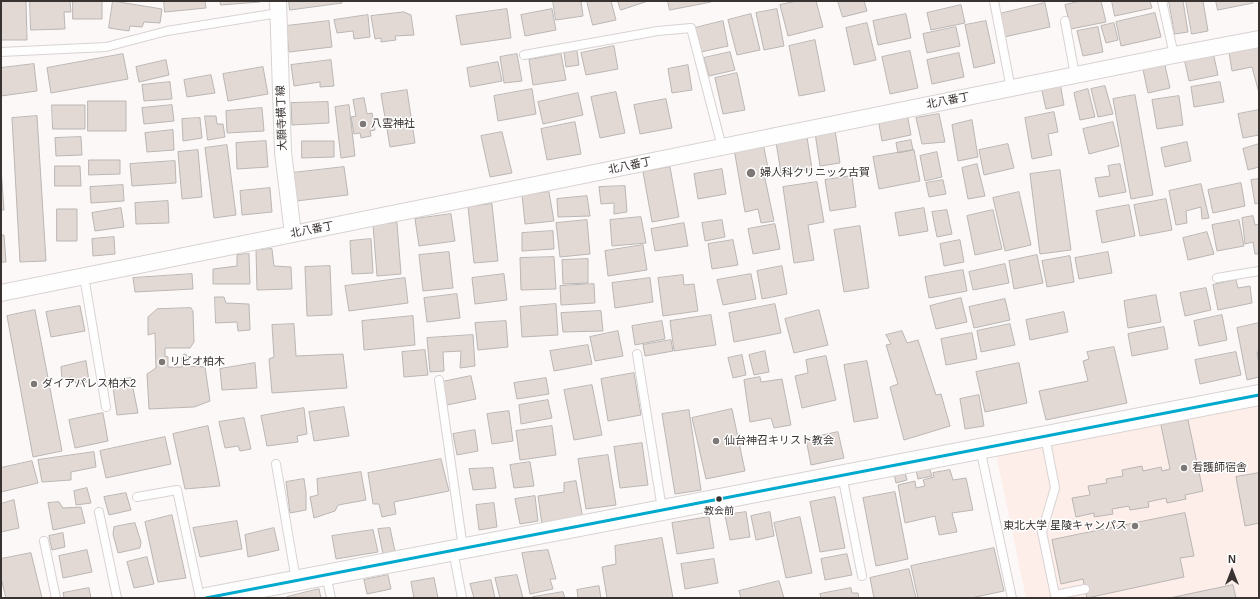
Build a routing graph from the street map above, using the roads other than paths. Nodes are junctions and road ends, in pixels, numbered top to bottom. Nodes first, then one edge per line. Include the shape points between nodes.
1 (994, 1) edge
2 (1162, 1) edge
3 (278, 7) edge
4 (1065, 21) dead end
5 (1259, 39) edge
6 (1, 52) edge
7 (524, 55) dead end
8 (1174, 55) junction
9 (1075, 75) junction
10 (1011, 88) junction
11 (722, 147) junction
12 (293, 234) junction
13 (1259, 271) edge
14 (84, 276) junction
15 (1217, 278) dead end
16 (1, 293) edge
17 (637, 354) dead end
18 (439, 380) dead end
19 (1259, 395) edge
20 (106, 407) dead end
21 (1045, 436) junction
22 (980, 448) junction
23 (276, 464) dead end
24 (842, 475) junction
25 (137, 497) dead end
26 (662, 510) junction
27 (99, 512) dead end
28 (44, 541) dead end
29 (458, 549) junction
30 (326, 574) junction
31 (862, 576) dead end
32 (296, 580) junction
33 (1085, 589) dead end
34 (56, 598) edge
35 (117, 598) edge
36 (200, 598) edge
37 (206, 598) edge
38 (332, 598) edge
39 (462, 598) edge
40 (1012, 598) edge

1 - 10 lane
2 - 8 lane
3 - 6 lane via 106,47
3 - 12 street, 大願寺横丁線 via 283,152
4 - 9 lane
5 - 8 street, 北八番丁
7 - 11 lane via 658,31 691,28
8 - 9 street, 北八番丁
9 - 10 street, 北八番丁
10 - 11 street, 北八番丁
11 - 12 street, 北八番丁
12 - 14 street, 北八番丁
13 - 15 lane
14 - 16 street, 北八番丁
14 - 20 lane
17 - 26 lane
18 - 29 lane
19 - 21 street
21 - 22 street
21 - 33 lane via 1055,488 1042,532 1056,595
22 - 24 street
22 - 40 lane
23 - 32 lane
24 - 26 street
24 - 31 lane
25 - 36 lane via 177,490
26 - 29 street
27 - 35 lane
28 - 34 lane
29 - 30 street
29 - 39 lane
30 - 32 street
30 - 38 lane
32 - 37 street via 268,589

